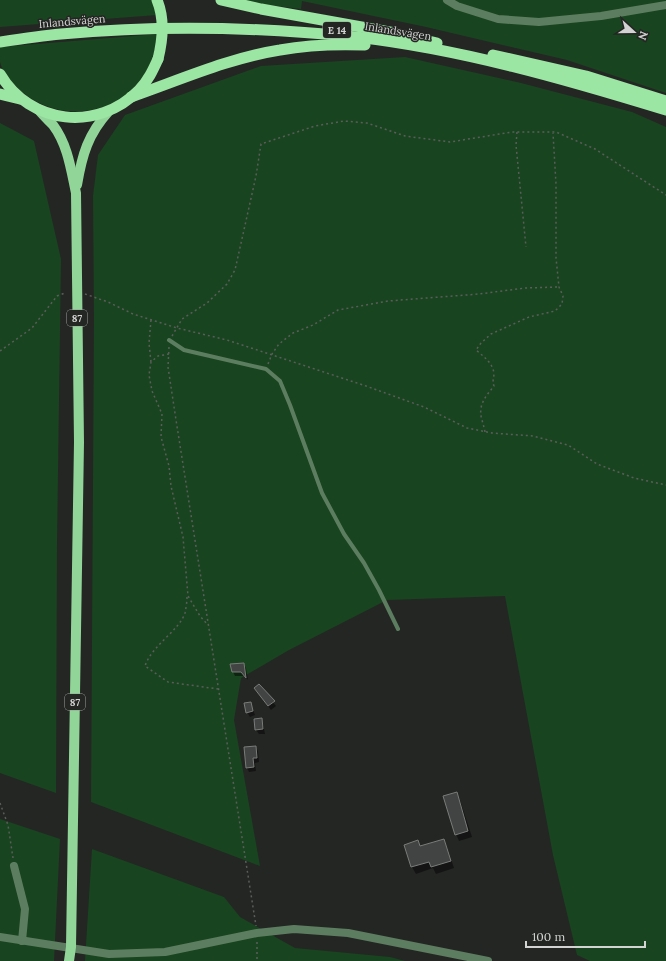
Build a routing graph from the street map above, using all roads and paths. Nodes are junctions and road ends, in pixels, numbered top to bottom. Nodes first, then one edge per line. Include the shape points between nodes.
1 (157, 0) edge
2 (221, 0) edge
3 (447, 0) edge
4 (666, 5) edge
5 (0, 36) edge
6 (0, 42) edge
7 (438, 44) junction
8 (417, 47) junction
9 (0, 74) edge
10 (0, 94) edge
11 (131, 97) junction
12 (21, 99) junction
13 (666, 101) edge
14 (38, 109) junction
15 (666, 110) edge
16 (109, 111) junction
17 (517, 132) junction
18 (553, 132) junction
19 (76, 193) junction
20 (666, 195) edge
21 (526, 247) dead end
22 (560, 287) junction
23 (65, 293) dead end
24 (82, 293) dead end
25 (151, 320) junction
26 (177, 328) junction
27 (169, 340) junction
28 (0, 351) edge
29 (169, 354) junction
30 (272, 354) junction
31 (151, 362) junction
32 (266, 369) junction
33 (485, 432) junction
34 (666, 485) edge
35 (188, 596) junction
36 (208, 625) junction
37 (398, 629) dead end
38 (218, 689) junction
39 (0, 803) edge
40 (14, 866) joint
41 (257, 933) junction
42 (0, 937) edge
43 (22, 941) junction
44 (71, 948) junction
45 (109, 954) junction
46 (69, 961) edge
47 (118, 961) edge
48 (257, 961) edge
49 (488, 961) edge

1 - 11 highway, bridge via 163,26 158,58 147,80
2 - 7 highway via 395,33
3 - 4 street via 457,6 498,19 539,22 601,16
5 - 7 highway, Inlandsvägen / E 14 via 142,23 243,22 372,33
6 - 8 highway, Inlandsvägen / E 14 via 59,34 140,28 241,29 356,38
7 - 13 highway, Inlandsvägen / E 14 via 586,76
8 - 11 highway via 358,44 279,50 228,63
8 - 15 highway, Inlandsvägen / E 14 via 474,57 578,83
9 - 12 highway
10 - 12 highway
11 - 16 highway
12 - 14 highway
14 - 16 highway via 49,114 73,118
14 - 19 main road via 64,143
16 - 19 main road via 95,128 85,149
17 - 18 path
17 - 21 path via 516,145
17 - 26 path via 450,142 405,136 367,123 344,121 315,126 261,144 235,270 227,284 207,303 182,319
18 - 20 path via 595,149
18 - 22 path via 556,258
19 - 44 main road, 87 via 79,442
22 - 30 path via 388,301 338,310 293,333 279,344
22 - 33 path via 562,304 555,310 529,317 491,334 476,350 490,362 494,374 494,386 481,405
23 - 28 path via 57,296 32,328
24 - 25 path
25 - 26 path
25 - 31 path
26 - 27 path
26 - 30 path
27 - 29 path
27 - 32 lane via 184,350
29 - 31 path via 158,356
29 - 36 path via 168,367
30 - 32 path
30 - 33 path via 424,407 467,428
31 - 35 path via 149,375 152,391 162,414 161,437 182,537
32 - 37 lane via 280,381 322,493 344,534 364,563
33 - 34 path via 533,436 568,445 597,464 634,478
35 - 36 path
35 - 38 path via 185,614 147,659 145,666 168,682
36 - 38 path
38 - 41 path
39 - 40 path via 8,825
40 - 43 street via 26,909
41 - 45 street via 165,952
41 - 48 path
41 - 49 street via 294,929 348,933
42 - 43 street
43 - 44 street
44 - 45 street
44 - 46 main road, 87
45 - 47 street

